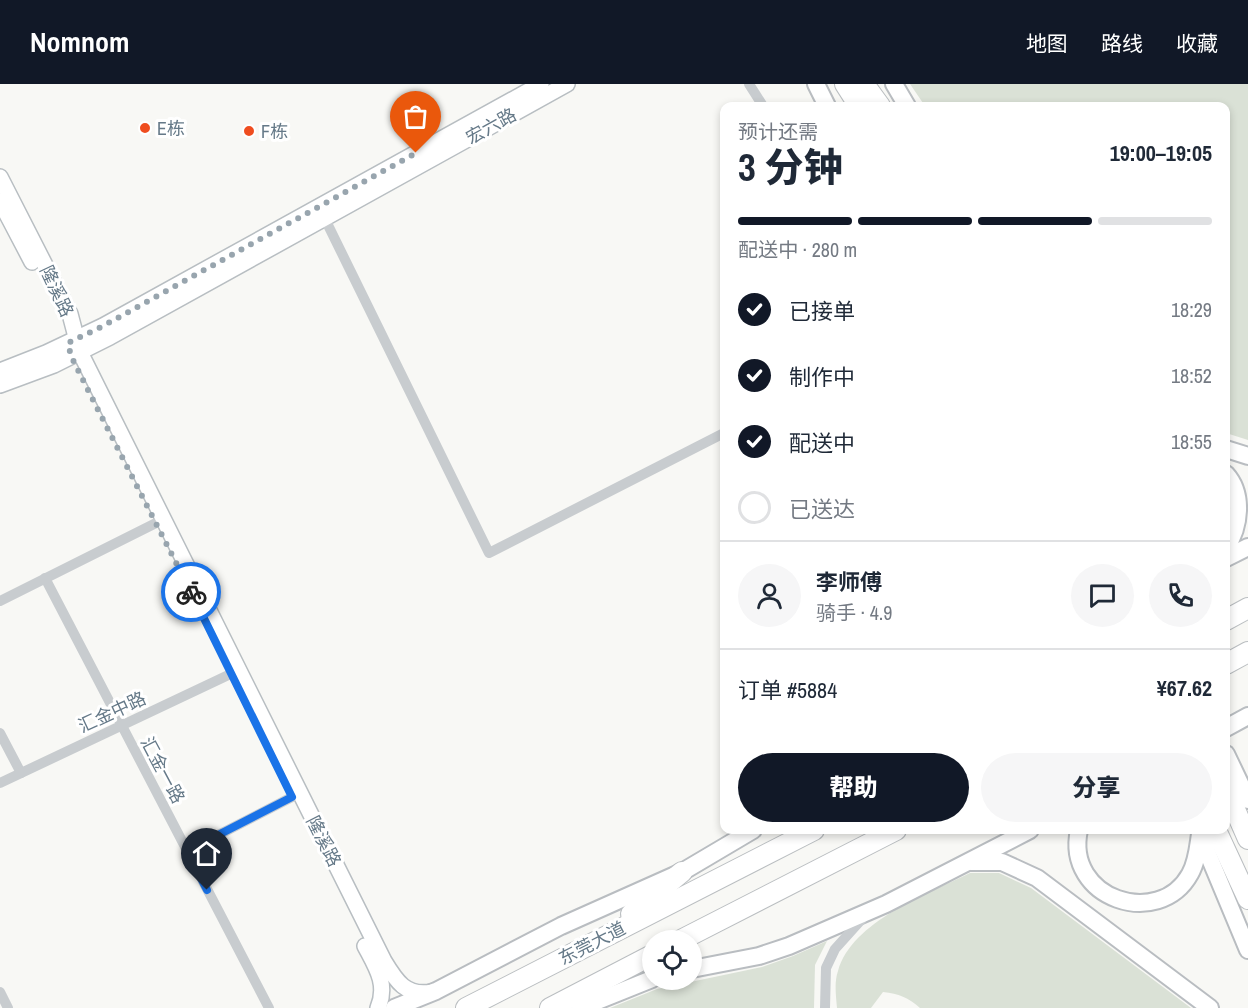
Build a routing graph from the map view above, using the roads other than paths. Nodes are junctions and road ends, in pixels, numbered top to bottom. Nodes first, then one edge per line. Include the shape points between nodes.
1 (541, 84) edge
2 (567, 84) edge
3 (749, 84) edge
4 (816, 84) edge
5 (845, 84) edge
6 (864, 84) edge
7 (894, 84) edge
8 (760, 102) edge
9 (822, 102) edge
10 (857, 102) edge
11 (877, 102) edge
12 (905, 102) edge
13 (0, 177) edge
14 (0, 201) edge
15 (325, 219) junction
16 (74, 347) junction
17 (0, 370) edge
18 (0, 385) edge
19 (720, 435) edge
20 (1230, 450) edge
21 (1248, 456) edge
22 (1230, 481) edge
23 (156, 523) junction
24 (1230, 539) edge
25 (1248, 547) edge
26 (1230, 556) edge
27 (45, 578) junction
28 (0, 601) edge
29 (1248, 608) edge
30 (1230, 618) edge
31 (1248, 652) edge
32 (1230, 662) edge
33 (235, 672) junction
34 (1248, 716) edge
35 (122, 725) junction
36 (1230, 726) edge
37 (0, 734) edge
38 (21, 773) junction
39 (0, 783) edge
40 (1230, 787) edge
41 (292, 797) junction
42 (1248, 800) edge
43 (746, 834) edge
44 (806, 834) edge
45 (888, 834) edge
46 (1022, 834) edge
47 (1078, 834) edge
48 (1204, 834) edge
49 (1206, 834) edge
50 (1207, 834) edge
51 (1248, 839) edge
52 (187, 851) junction
53 (968, 862) junction
54 (682, 872) junction
55 (1248, 899) edge
56 (874, 909) junction
57 (701, 930) edge
58 (600, 939) junction
59 (1248, 950) edge
60 (642, 960) edge
61 (702, 967) edge
62 (642, 983) edge
63 (436, 991) junction
64 (0, 992) edge
65 (8, 1008) edge
66 (269, 1008) edge
67 (378, 1008) edge
68 (394, 1008) edge
69 (466, 1008) edge
70 (550, 1008) edge
71 (580, 1008) edge
72 (825, 1008) edge
73 (1210, 1008) edge

1 - 16 street, 宏六路 via 103,326
2 - 15 street, 宏六路
3 - 8 street
4 - 9 main road
5 - 10 highway
6 - 11 highway
7 - 12 main road
13 - 16 street, 隆溪路 via 70,314
14 - 16 street, 隆溪路
15 - 16 street, 宏六路
15 - 19 street via 489,553
16 - 17 street, 宏六路
16 - 18 street, 宏六路 via 54,365
16 - 23 street, 隆溪路
16 - 33 street, 隆溪路
20 - 21 main road
22 - 24 main road via 1238,511
23 - 27 street
23 - 33 street, 隆溪路
25 - 26 main road
27 - 28 street
27 - 35 street, 汇金一路
29 - 30 highway
31 - 32 highway
33 - 35 street, 汇金中路
33 - 41 street, 隆溪路
33 - 63 street, 隆溪路 via 384,961 395,978 413,992
34 - 36 main road
35 - 38 street, 汇金中路
35 - 52 street, 汇金一路
37 - 38 street
38 - 39 street, 汇金中路
40 - 42 main road
40 - 51 highway
41 - 52 street
41 - 67 street, 隆溪路 via 381,977
43 - 54 main road
44 - 58 highway, 东莞大道
45 - 57 highway
46 - 53 main road
47 - 48 main road via 1078,859 1088,879 1120,901 1144,903 1165,898 1179,889 1194,866
49 - 59 main road
50 - 55 highway
52 - 66 street, 汇金一路
53 - 56 main road
53 - 73 main road via 1002,862 1037,878
54 - 58 highway
54 - 63 main road via 561,926
56 - 61 main road via 789,946
56 - 72 street via 835,949 826,968
58 - 69 highway, 东莞大道
60 - 70 highway
62 - 71 main road
63 - 68 main road
64 - 65 street

